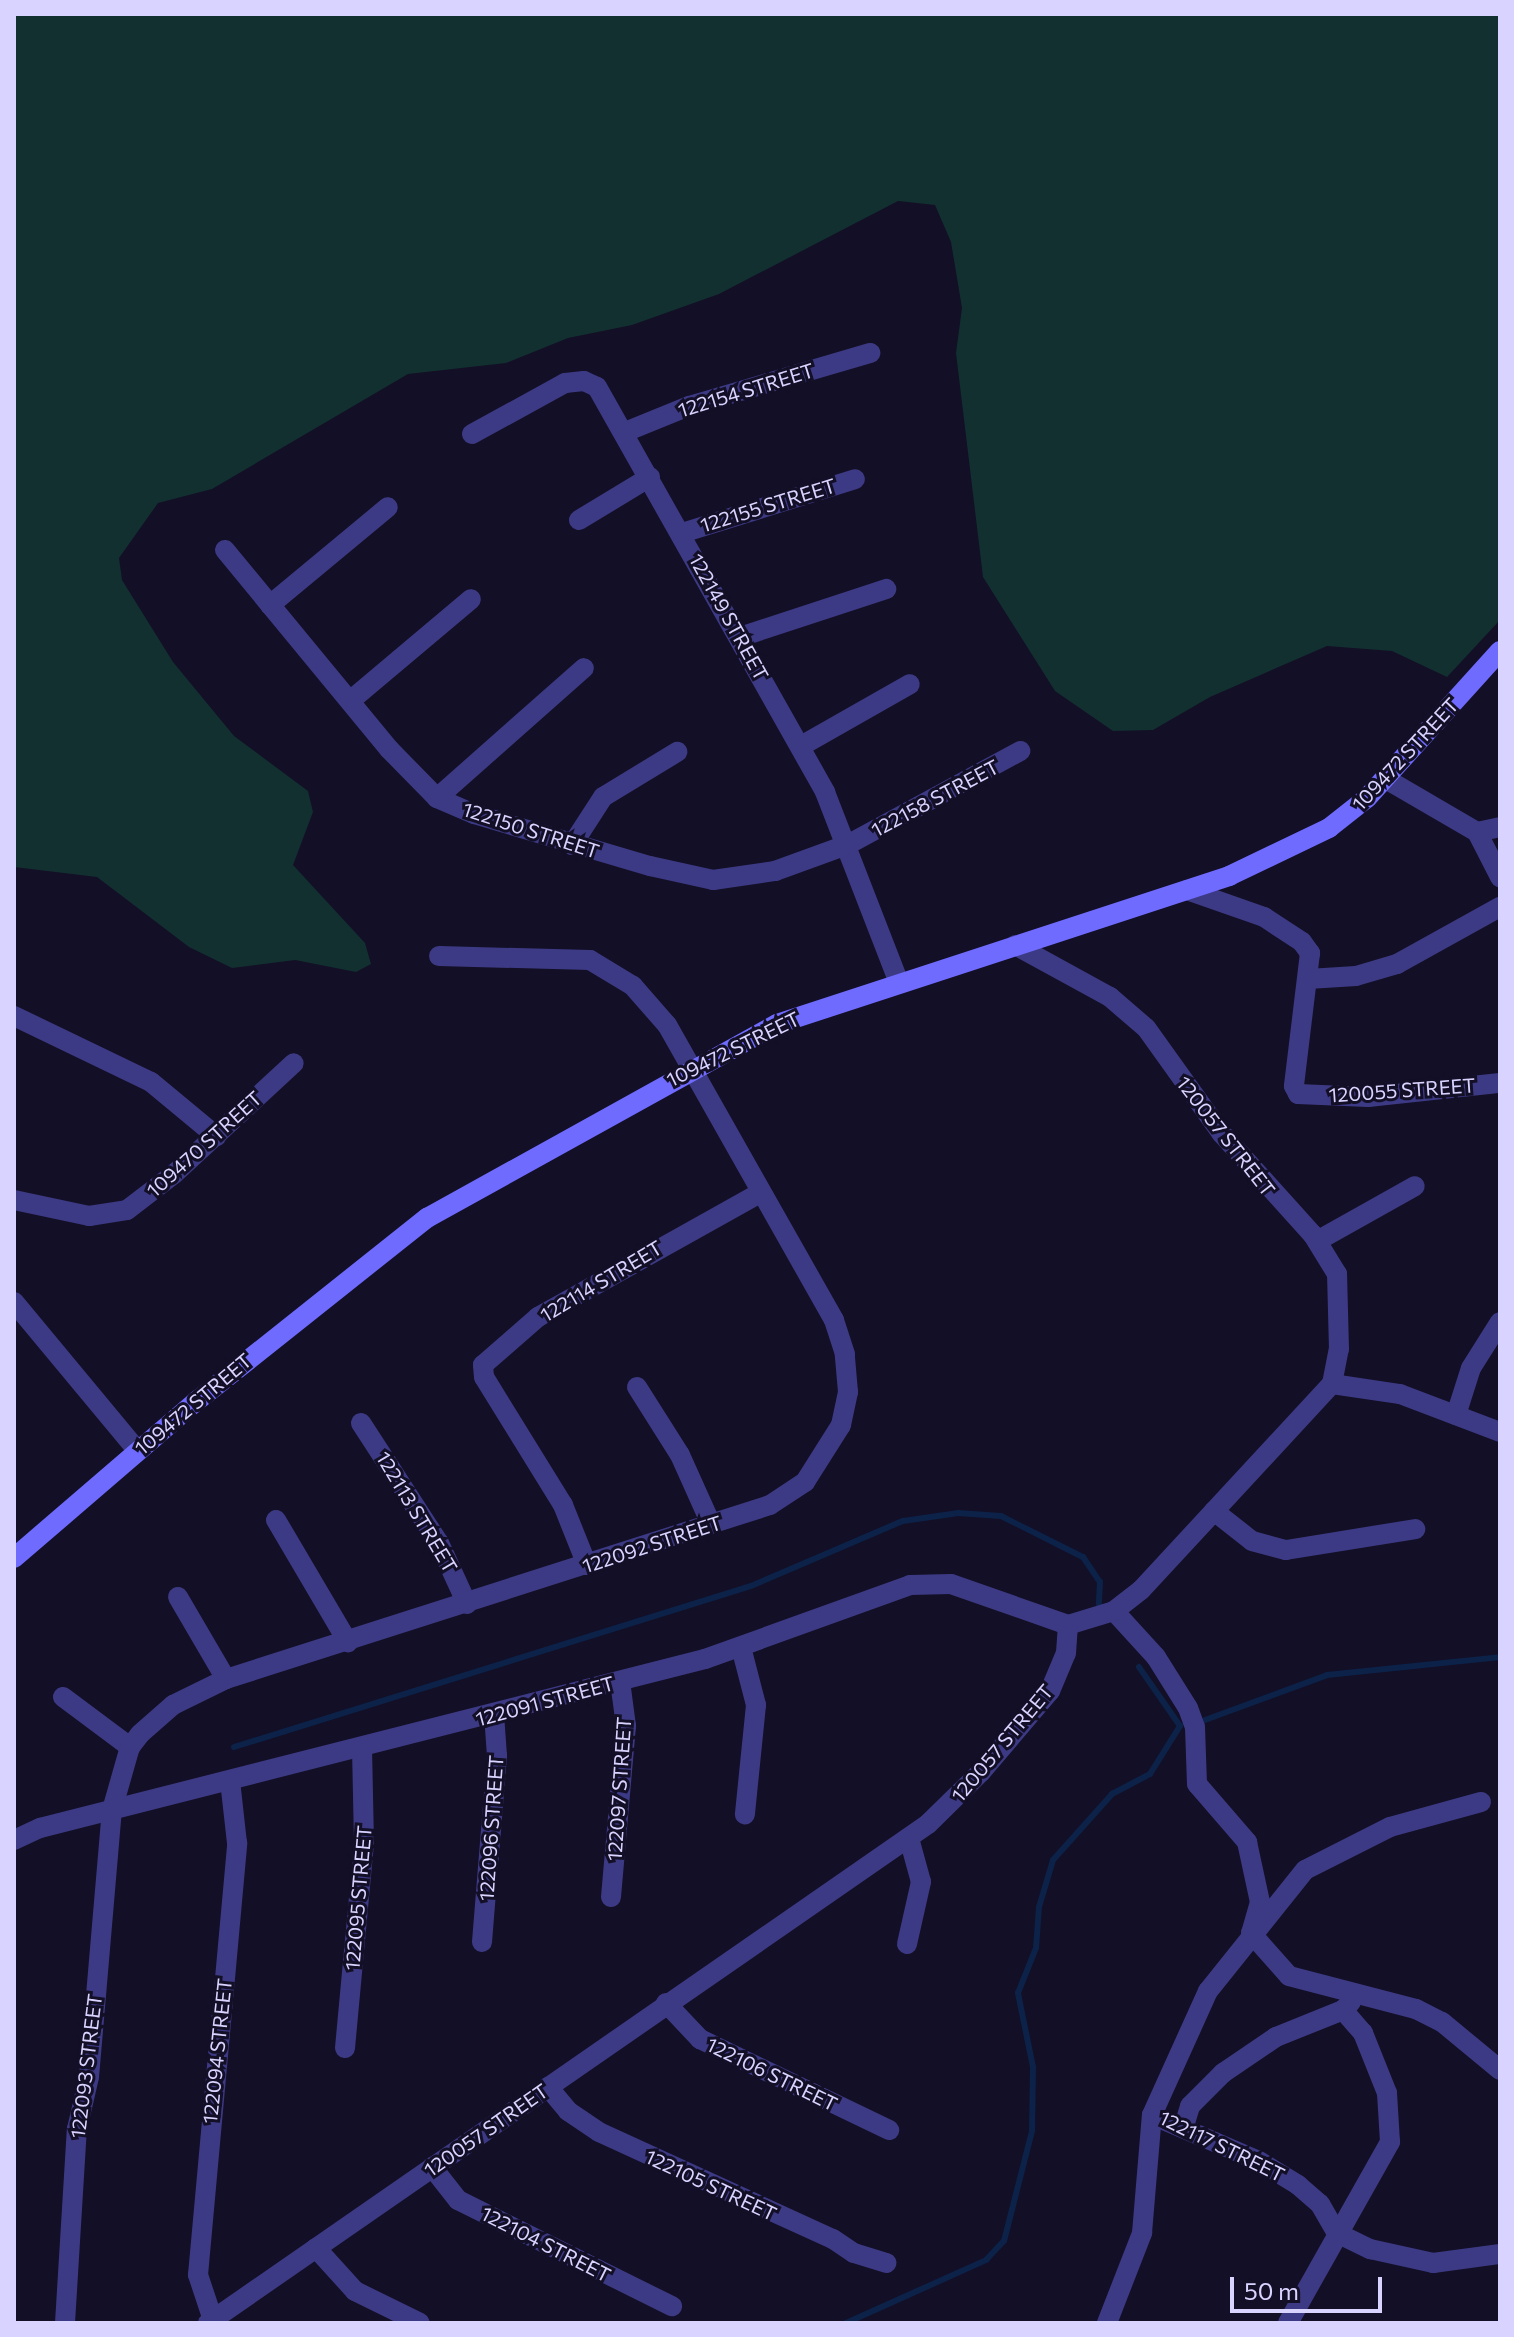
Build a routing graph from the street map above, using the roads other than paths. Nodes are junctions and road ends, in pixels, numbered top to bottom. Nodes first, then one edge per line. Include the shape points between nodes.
1 (870, 353) dead end
2 (625, 432) junction
3 (472, 434) dead end
4 (650, 477) junction
5 (855, 479) dead end
6 (388, 507) dead end
7 (579, 520) dead end
8 (682, 533) junction
9 (225, 550) dead end
10 (886, 589) dead end
11 (471, 599) dead end
12 (270, 605) junction
13 (740, 637) junction
14 (1500, 651) edge
15 (584, 668) dead end
16 (910, 684) dead end
17 (350, 701) junction
18 (801, 746) junction
19 (1020, 751) dead end
20 (677, 752) dead end
21 (1386, 779) junction
22 (437, 798) junction
23 (1500, 827) edge
24 (1477, 832) junction
25 (849, 844) junction
26 (572, 845) junction
27 (1500, 877) edge
28 (1187, 890) junction
29 (1500, 907) edge
30 (1015, 945) junction
31 (439, 956) dead end
32 (1308, 979) junction
33 (899, 983) junction
34 (14, 1016) edge
35 (294, 1063) dead end
36 (692, 1067) junction
37 (1500, 1083) edge
38 (216, 1136) junction
39 (1415, 1186) dead end
40 (760, 1193) junction
41 (14, 1200) edge
42 (1317, 1241) junction
43 (14, 1302) edge
44 (1500, 1322) edge
45 (1332, 1384) junction
46 (637, 1387) dead end
47 (1456, 1415) junction
48 (361, 1423) dead end
49 (1500, 1432) edge
50 (137, 1450) junction
51 (1214, 1511) junction
52 (276, 1520) dead end
53 (711, 1524) junction
54 (1415, 1529) dead end
55 (14, 1558) edge
56 (587, 1565) junction
57 (178, 1597) dead end
58 (467, 1604) junction
59 (1114, 1611) junction
60 (1068, 1625) junction
61 (348, 1642) junction
62 (741, 1647) junction
63 (226, 1679) junction
64 (620, 1681) junction
65 (63, 1697) dead end
66 (494, 1714) junction
67 (130, 1747) junction
68 (362, 1747) junction
69 (230, 1781) junction
70 (1481, 1802) dead end
71 (112, 1810) junction
72 (745, 1814) dead end
73 (909, 1838) junction
74 (14, 1840) edge
75 (611, 1897) dead end
76 (1251, 1933) junction
77 (482, 1942) dead end
78 (907, 1944) dead end
79 (1358, 1995) junction
80 (666, 2003) junction
81 (1343, 2010) junction
82 (345, 2048) dead end
83 (1500, 2070) edge
84 (548, 2087) junction
85 (1152, 2115) junction
86 (1184, 2126) junction
87 (889, 2130) dead end
88 (432, 2167) junction
89 (1337, 2233) junction
90 (316, 2248) junction
91 (1500, 2254) edge
92 (886, 2263) dead end
93 (672, 2306) dead end
94 (211, 2322) edge
95 (65, 2323) edge
96 (420, 2323) edge
97 (1107, 2323) edge
98 (1288, 2323) edge

1 - 2 street, 122154 STREET via 689,406
2 - 3 street, 122149 STREET via 597,387 577,380
2 - 4 street, 122149 STREET
4 - 7 street
4 - 8 street, 122149 STREET
5 - 8 street, 122155 STREET
6 - 12 street
8 - 13 street, 122149 STREET
9 - 12 street, 122150 STREET
10 - 13 street
11 - 17 street
12 - 17 street, 122150 STREET
13 - 18 street, 122149 STREET
14 - 21 street, 109472 STREET
15 - 22 street
16 - 18 street
17 - 22 street, 122150 STREET
18 - 25 street, 122149 STREET
19 - 25 street, 122158 STREET
20 - 26 street via 603,797
21 - 24 street
21 - 28 street, 109472 STREET via 1329,828 1252,867
22 - 26 street, 122150 STREET
23 - 24 street
24 - 27 street
25 - 26 street, 122150 STREET via 775,871 713,880
25 - 33 street, 122149 STREET
28 - 30 street, 109472 STREET
28 - 32 street via 1287,930 1310,953
29 - 32 street via 1388,967 1356,976
30 - 33 street, 109472 STREET
30 - 42 street, 120057 STREET via 1110,997 1146,1028 1253,1173
31 - 36 street, 122092 STREET via 590,960 633,986 667,1025
32 - 37 street, 120055 STREET via 1294,1086 1303,1096 1368,1097
33 - 36 street, 109472 STREET via 777,1024
34 - 38 street via 151,1082
35 - 38 street, 109470 STREET
36 - 40 street, 122092 STREET
36 - 50 street, 109472 STREET via 427,1218
38 - 41 street, 109470 STREET via 142,1200 112,1216
39 - 42 street
40 - 53 street, 122092 STREET via 834,1320 845,1354 848,1392 841,1425 805,1482 770,1505
40 - 56 street, 122114 STREET via 538,1317 483,1365 484,1377 572,1523
42 - 45 street, 120057 STREET via 1337,1274 1339,1349
43 - 50 street
44 - 47 street via 1471,1368
45 - 47 street via 1400,1394
45 - 51 street
46 - 53 street via 680,1455
47 - 49 street
48 - 58 street, 122113 STREET via 439,1543
50 - 55 street, 109472 STREET
51 - 54 street via 1252,1541 1286,1550
51 - 59 street via 1141,1590
52 - 61 street
53 - 56 street, 122092 STREET
56 - 58 street, 122092 STREET
57 - 63 street
58 - 61 street, 122092 STREET
59 - 60 street
59 - 76 street via 1156,1657 1188,1708 1195,1727 1197,1784 1247,1842 1260,1902
60 - 62 street, 122091 STREET via 985,1593 933,1581 893,1590
60 - 73 street, 120057 STREET via 1066,1653 1050,1691 962,1793
61 - 63 street, 122092 STREET
62 - 64 street, 122091 STREET
62 - 72 street via 756,1705
63 - 67 street, 122092 STREET via 155,1717
64 - 66 street, 122091 STREET
64 - 75 street, 122097 STREET via 626,1726
65 - 67 street
66 - 68 street, 122091 STREET
66 - 77 street, 122096 STREET via 497,1756
67 - 71 street, 122092 STREET
68 - 69 street, 122091 STREET
68 - 82 street, 122095 STREET via 364,1843
69 - 71 street, 122091 STREET
69 - 94 street, 122094 STREET via 237,1843 198,2275
70 - 76 street, 122117 STREET via 1390,1827 1305,1870
71 - 74 street, 122091 STREET
71 - 95 street, 122093 STREET via 89,2077 77,2129
73 - 78 street via 921,1882
73 - 80 street, 120057 STREET
76 - 79 street via 1289,1976
76 - 85 street, 122117 STREET via 1208,1991
79 - 81 street
79 - 83 street via 1442,2022
80 - 84 street, 120057 STREET
80 - 87 street, 122106 STREET via 700,2039
81 - 86 street via 1276,2037 1223,2073 1190,2106
81 - 89 street via 1363,2033 1392,2117 1390,2142
84 - 88 street, 120057 STREET
84 - 92 street, 122105 STREET via 568,2111 599,2132 854,2253
85 - 86 street, 122117 STREET
85 - 97 street via 1142,2233
86 - 89 street, 122117 STREET via 1298,2185 1320,2204
88 - 90 street, 120057 STREET
88 - 93 street, 122104 STREET via 458,2200
89 - 91 street via 1370,2249 1433,2263
89 - 98 street
90 - 94 street, 120057 STREET
90 - 96 street via 355,2291

